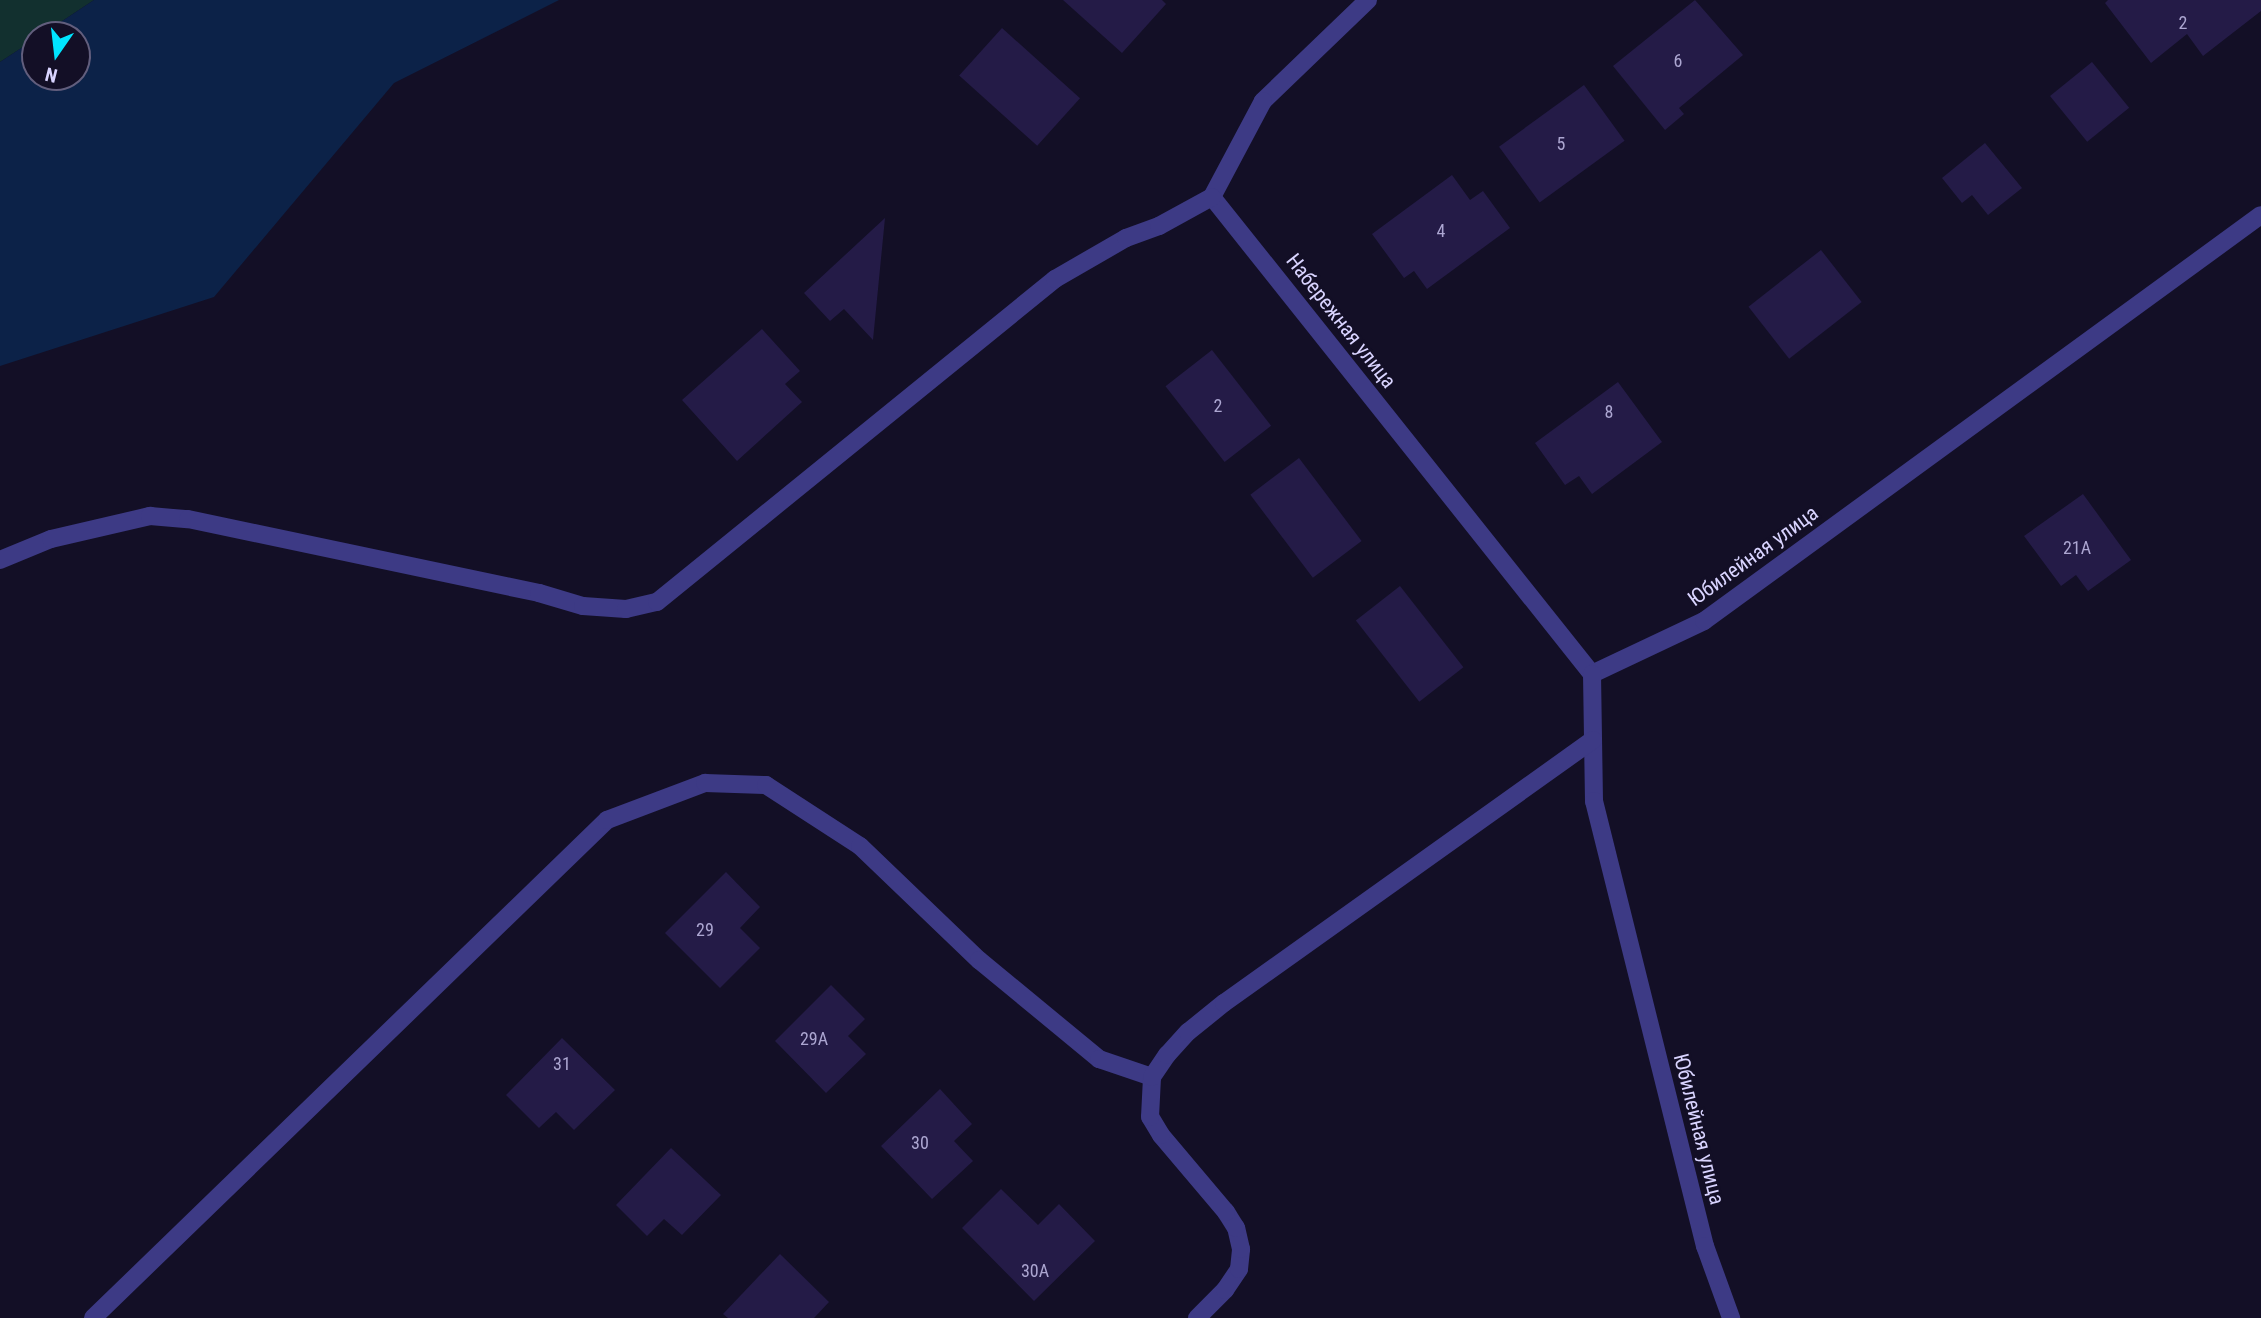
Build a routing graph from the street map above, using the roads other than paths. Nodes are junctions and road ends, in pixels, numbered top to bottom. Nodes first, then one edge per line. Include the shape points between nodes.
1 (1368, 0) edge
2 (1212, 197) junction
3 (2261, 215) edge
4 (0, 560) edge
5 (1592, 674) junction
6 (1593, 740) junction
7 (1152, 1077) junction
8 (93, 1318) edge
9 (1197, 1318) edge
10 (1731, 1318) edge

1 - 2 street via 1263,101
2 - 4 street via 1055,279 657,602 626,609 583,606 188,519 150,516 51,538
2 - 5 street, Набережная улица
3 - 5 street, Юбилейная улица via 1704,621
5 - 6 street, Юбилейная улица
6 - 7 street via 1224,1003 1188,1032
6 - 10 street, Юбилейная улица via 1594,801 1705,1246
7 - 8 street via 1099,1059 979,960 860,846 766,785 705,783 607,820
7 - 9 street via 1150,1117 1226,1212 1241,1249 1232,1280

